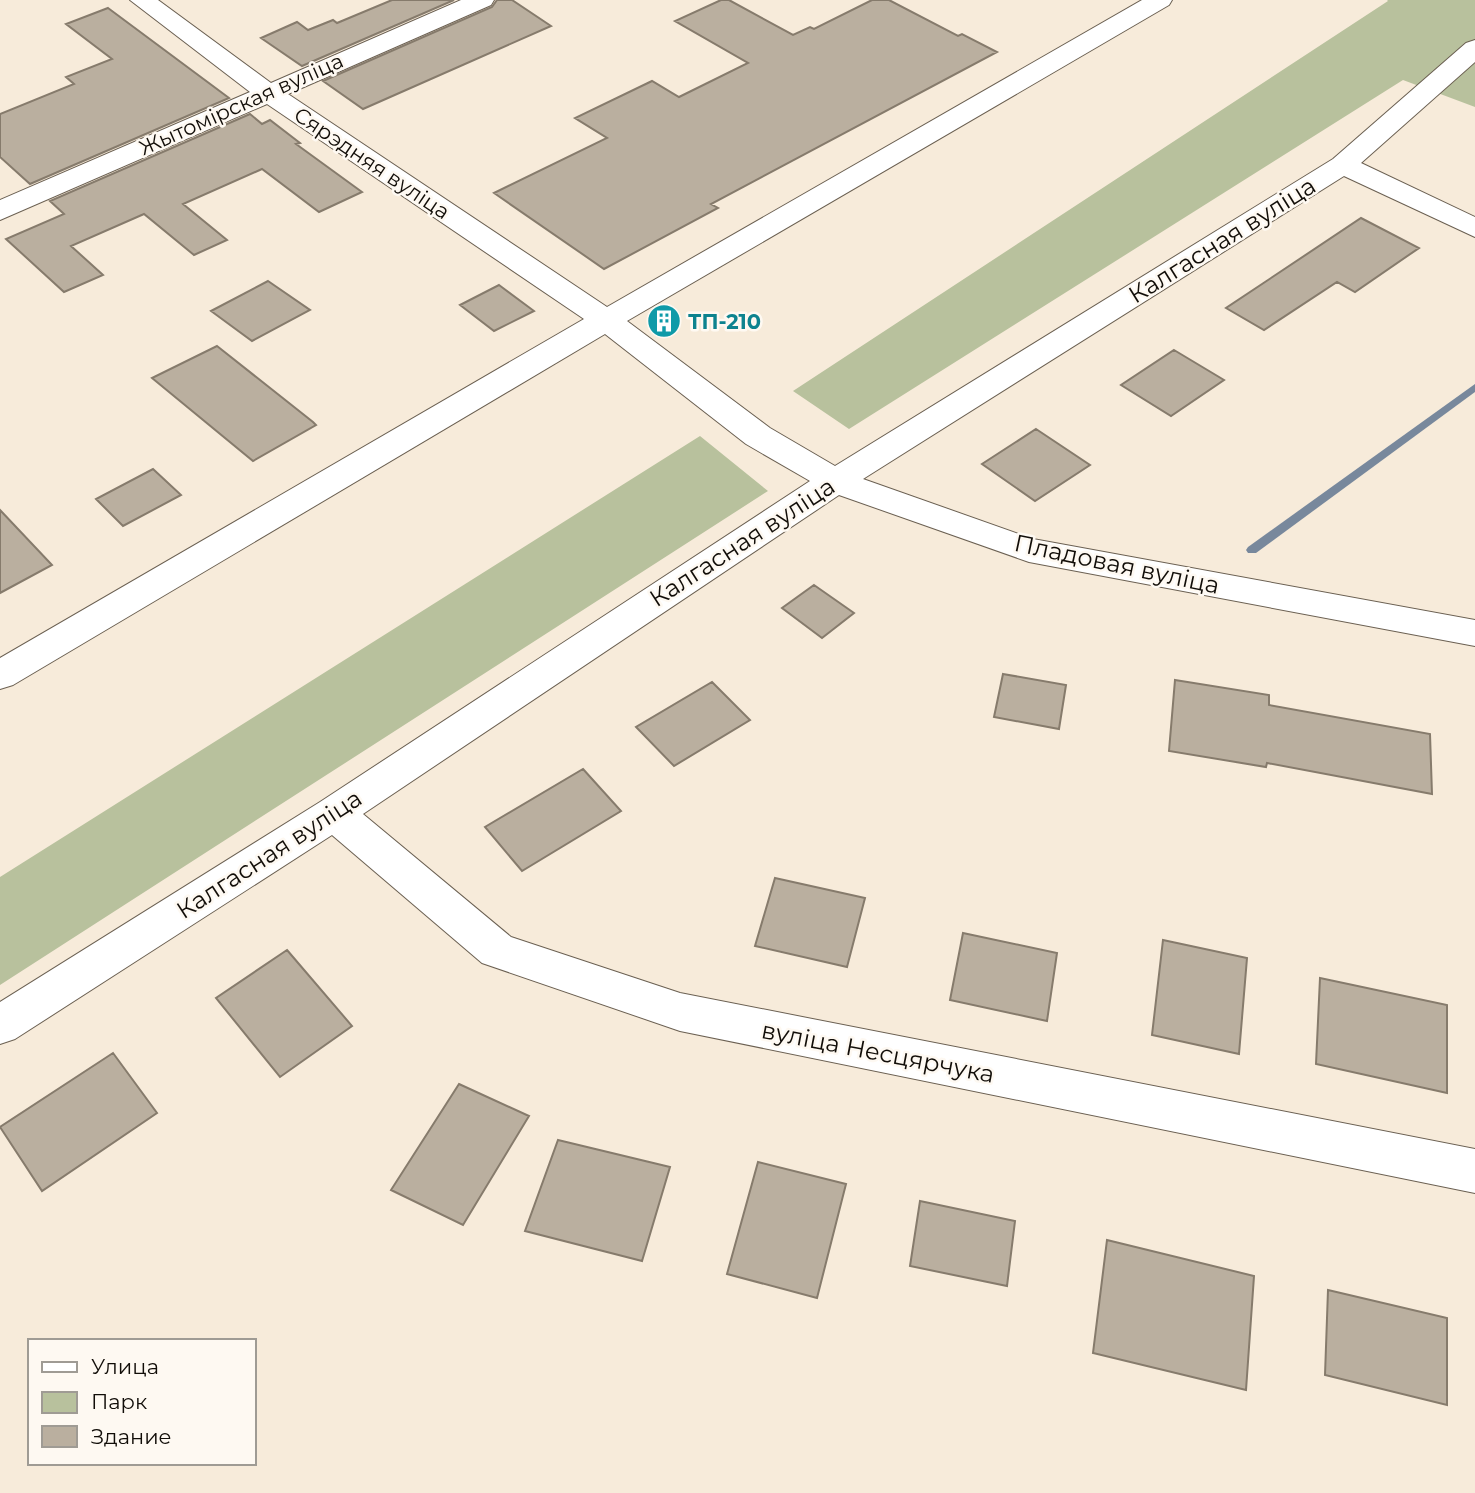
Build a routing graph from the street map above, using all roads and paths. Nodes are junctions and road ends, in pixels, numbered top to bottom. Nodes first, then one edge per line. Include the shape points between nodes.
1 (142, 0) edge
2 (482, 0) edge
3 (1160, 0) edge
4 (1475, 48) edge
5 (267, 92) junction
6 (1343, 165) junction
7 (0, 211) edge
8 (1475, 228) edge
9 (606, 320) junction
10 (835, 481) junction
11 (1475, 633) edge
12 (0, 675) edge
13 (334, 813) junction
14 (0, 1025) edge
15 (1475, 1171) edge

1 - 5 street, Сярэдняя вуліца
2 - 5 street, Жытомірская вуліца
3 - 9 street
4 - 6 street, Калгасная вуліца
5 - 7 street, Жытомірская вуліца
5 - 9 street, Сярэдняя вуліца
6 - 8 street
6 - 10 street, Калгасная вуліца
9 - 10 street, Пладовая вуліца via 758,436
9 - 12 street
10 - 11 street, Пладовая вуліца via 1029,550
10 - 13 street, Калгасная вуліца
13 - 14 street, Калгасная вуліца
13 - 15 street, вуліца Несцярчука via 497,950 680,1012

